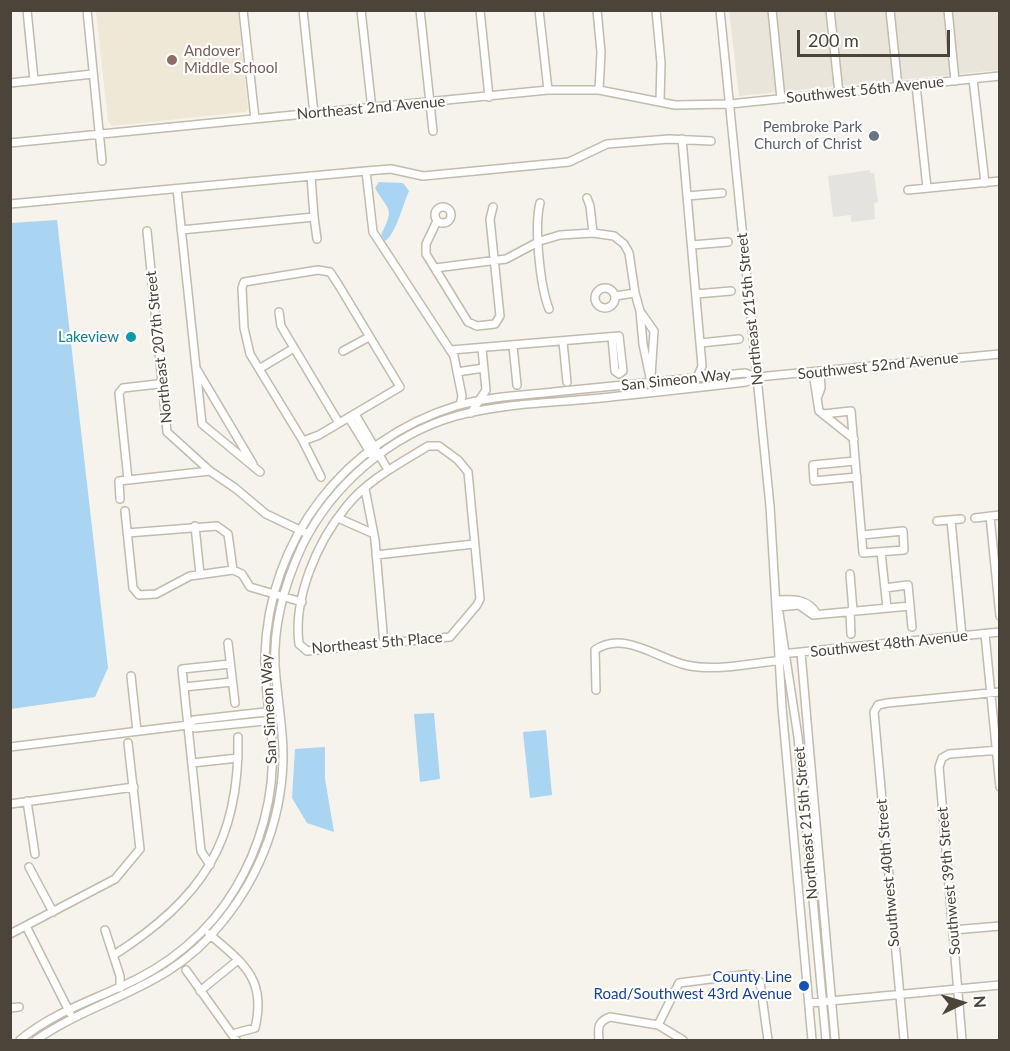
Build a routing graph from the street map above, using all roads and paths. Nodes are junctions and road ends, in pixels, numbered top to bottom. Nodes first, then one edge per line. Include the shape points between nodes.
1 (27, 10) edge
2 (87, 10) edge
3 (243, 10) edge
4 (303, 10) edge
5 (361, 10) edge
6 (420, 10) edge
7 (480, 10) edge
8 (539, 10) edge
9 (597, 10) edge
10 (656, 10) edge
11 (720, 10) edge
12 (772, 10) edge
13 (830, 10) edge
14 (890, 10) edge
15 (948, 10) edge
16 (93, 74) junction
17 (999, 76) edge
18 (973, 79) junction
19 (34, 80) junction
20 (955, 81) junction
21 (10, 82) edge
22 (916, 85) junction
23 (898, 87) junction
24 (548, 90) junction
25 (599, 90) junction
26 (839, 93) junction
27 (489, 97) junction
28 (781, 99) junction
29 (660, 101) junction
30 (430, 103) junction
31 (730, 104) junction
32 (372, 109) junction
33 (314, 114) junction
34 (255, 119) junction
35 (433, 131) dead end
36 (99, 135) junction
37 (682, 139) junction
38 (711, 141) dead end
39 (10, 143) edge
40 (102, 161) dead end
41 (366, 171) junction
42 (311, 176) junction
43 (999, 181) edge
44 (985, 183) junction
45 (927, 188) junction
46 (177, 189) junction
47 (908, 190) dead end
48 (722, 193) dead end
49 (687, 196) junction
50 (586, 198) dead end
51 (540, 203) dead end
52 (10, 204) edge
53 (493, 207) dead end
54 (314, 217) junction
55 (437, 220) dead end
56 (181, 230) junction
57 (147, 231) dead end
58 (593, 233) junction
59 (317, 239) dead end
60 (540, 242) junction
61 (728, 242) dead end
62 (692, 245) junction
63 (495, 260) junction
64 (435, 268) junction
65 (732, 291) dead end
66 (634, 293) junction
67 (696, 294) junction
68 (615, 296) dead end
69 (549, 309) dead end
70 (640, 311) junction
71 (279, 312) dead end
72 (369, 337) junction
73 (612, 337) junction
74 (739, 339) dead end
75 (563, 342) junction
76 (700, 343) junction
77 (513, 346) junction
78 (294, 348) junction
79 (454, 350) junction
80 (482, 350) junction
81 (343, 351) dead end
82 (999, 354) edge
83 (196, 368) junction
84 (484, 368) junction
85 (259, 369) junction
86 (459, 372) junction
87 (816, 373) junction
88 (757, 377) junction
89 (697, 378) junction
90 (652, 380) junction
91 (567, 382) dead end
92 (517, 385) dead end
93 (163, 388) junction
94 (486, 390) junction
95 (653, 392) junction
96 (493, 399) junction
97 (480, 400) junction
98 (469, 407) junction
99 (823, 414) junction
100 (352, 416) junction
101 (339, 423) junction
102 (854, 439) junction
103 (303, 441) junction
104 (372, 448) junction
105 (378, 457) junction
106 (855, 461) junction
107 (253, 465) junction
108 (388, 470) junction
109 (210, 471) junction
110 (260, 472) dead end
111 (321, 477) dead end
112 (857, 477) junction
113 (129, 480) junction
114 (365, 489) junction
115 (120, 499) dead end
116 (125, 511) dead end
117 (999, 515) edge
118 (990, 516) junction
119 (338, 518) junction
120 (975, 518) dead end
121 (961, 519) dead end
122 (951, 520) junction
123 (937, 521) dead end
124 (195, 526) junction
125 (299, 530) junction
126 (128, 533) junction
127 (372, 533) junction
128 (308, 534) junction
129 (861, 535) junction
130 (474, 544) junction
131 (882, 552) junction
132 (376, 555) junction
133 (233, 570) junction
134 (200, 574) junction
135 (850, 574) dead end
136 (885, 588) junction
137 (273, 594) junction
138 (283, 597) junction
139 (302, 602) junction
140 (778, 604) junction
141 (910, 606) junction
142 (886, 608) junction
143 (851, 611) junction
144 (999, 616) edge
145 (912, 627) dead end
146 (999, 632) edge
147 (851, 634) dead end
148 (985, 634) junction
149 (962, 636) junction
150 (228, 644) dead end
151 (384, 644) junction
152 (801, 653) junction
153 (782, 657) junction
154 (230, 664) junction
155 (132, 676) dead end
156 (232, 682) junction
157 (184, 687) junction
158 (596, 690) dead end
159 (999, 692) edge
160 (991, 693) junction
161 (235, 703) dead end
162 (279, 711) junction
163 (269, 712) junction
164 (280, 720) junction
165 (270, 721) junction
166 (188, 725) junction
167 (137, 731) junction
168 (238, 737) dead end
169 (128, 743) dead end
170 (10, 747) edge
171 (998, 750) edge
172 (238, 758) junction
173 (192, 763) junction
174 (134, 787) junction
175 (999, 787) edge
176 (27, 801) junction
177 (814, 801) junction
178 (804, 802) junction
179 (10, 804) edge
180 (35, 854) dead end
181 (210, 865) junction
182 (29, 867) dead end
183 (53, 912) junction
184 (26, 926) junction
185 (999, 926) edge
186 (105, 930) dead end
187 (204, 930) junction
188 (953, 930) junction
189 (10, 934) edge
190 (211, 936) junction
191 (114, 955) junction
192 (238, 960) junction
193 (186, 970) dead end
194 (999, 985) edge
195 (120, 988) junction
196 (957, 989) junction
197 (200, 991) junction
198 (899, 994) junction
199 (831, 1001) junction
200 (822, 1002) junction
201 (809, 1003) junction
202 (20, 1007) dead end
203 (10, 1008) edge
204 (68, 1009) junction
205 (72, 1018) junction
206 (658, 1025) junction
207 (234, 1037) edge
208 (23, 1039) edge
209 (36, 1041) edge
210 (599, 1041) edge
211 (682, 1041) edge
212 (768, 1041) edge
213 (812, 1041) edge
214 (826, 1041) edge
215 (835, 1041) edge
216 (903, 1041) edge
217 (962, 1041) edge

1 - 19 street
2 - 16 street
3 - 34 street
4 - 33 street
5 - 32 street
6 - 30 street
7 - 27 street
8 - 24 street
9 - 25 street via 602,52
10 - 29 street
11 - 31 street, Northeast 215th Street
12 - 28 street
13 - 26 street
14 - 23 street
15 - 20 street
16 - 19 street
16 - 36 street
17 - 18 street, Southwest 56th Avenue
18 - 20 street, Southwest 56th Avenue
18 - 44 street
19 - 21 street
20 - 22 street, Southwest 56th Avenue
22 - 23 street, Southwest 56th Avenue
22 - 45 street
23 - 26 street, Southwest 56th Avenue
24 - 25 street, Northeast 2nd Avenue
24 - 27 street, Northeast 2nd Avenue
25 - 29 street, Northeast 2nd Avenue
26 - 28 street, Southwest 56th Avenue
27 - 30 street, Northeast 2nd Avenue
28 - 31 street, Southwest 56th Avenue
29 - 31 street, Northeast 2nd Avenue via 690,106
30 - 32 street, Northeast 2nd Avenue
30 - 35 street
31 - 88 street, Northeast 215th Street
32 - 33 street, Northeast 2nd Avenue
33 - 34 street, Northeast 2nd Avenue
34 - 36 street, Northeast 2nd Avenue
36 - 39 street, Northeast 2nd Avenue
36 - 40 street
37 - 38 street
37 - 41 street via 607,144 569,162 423,176 391,169
37 - 49 street
41 - 42 street
41 - 79 street via 373,232
42 - 46 street
42 - 54 street
43 - 44 street
44 - 45 street
45 - 47 street
46 - 52 street
46 - 56 street
48 - 49 street
49 - 62 street
50 - 58 street
51 - 60 street
53 - 63 street via 490,219
54 - 56 street
54 - 59 street
55 - 64 street via 425,250
56 - 83 street
57 - 93 street, Northeast 207th Street
58 - 60 street via 560,235
58 - 66 street via 614,236 624,244 629,253
60 - 63 street via 506,259
60 - 69 street
61 - 62 street
62 - 67 street
63 - 64 street
63 - 64 street via 500,316 495,324 472,325
65 - 67 street
66 - 68 street
66 - 70 street
67 - 76 street
70 - 90 street
70 - 90 street via 654,331
71 - 78 street via 281,326
72 - 81 street
72 - 85 street via 330,272 318,270 244,282 244,328 250,354
72 - 100 street via 400,387
73 - 73 street via 620,336 623,371 619,374 615,371
73 - 75 street
74 - 76 street
75 - 77 street
75 - 91 street
76 - 89 street via 702,369
77 - 80 street
77 - 92 street
78 - 85 street
78 - 101 street
79 - 80 street
79 - 86 street
80 - 84 street
82 - 87 street, Southwest 52nd Avenue
83 - 107 street
83 - 107 street via 202,424
84 - 86 street
84 - 94 street
85 - 103 street
86 - 98 street via 462,396
87 - 88 street, Southwest 52nd Avenue
87 - 99 street via 821,388 819,411
88 - 89 street, San Simeon Way via 745,373
88 - 95 street, San Simeon Way via 748,382
88 - 140 street, Northeast 215th Street
89 - 90 street, San Simeon Way
90 - 95 street
90 - 96 street, San Simeon Way
93 - 109 street, Northeast 207th Street via 168,432
93 - 113 street via 158,384 123,388 119,393
94 - 96 street
94 - 97 street
95 - 98 street, San Simeon Way via 483,410
96 - 97 street, San Simeon Way
97 - 98 street
98 - 104 street, San Simeon Way via 407,425
98 - 105 street, San Simeon Way via 417,432
99 - 102 street
99 - 102 street via 851,411
100 - 101 street
100 - 104 street
101 - 103 street
102 - 106 street
103 - 111 street
104 - 105 street
104 - 125 street, San Simeon Way via 326,490
105 - 108 street
105 - 128 street, San Simeon Way via 338,492
106 - 112 street
106 - 112 street via 813,465 814,481
107 - 110 street
108 - 114 street, Northeast 5th Place
108 - 130 street, Northeast 5th Place via 428,446 439,446 458,460 468,472
109 - 113 street
109 - 125 street, Northeast 207th Street via 266,514
112 - 129 street
113 - 115 street via 119,482
114 - 119 street, Northeast 5th Place
114 - 127 street
116 - 126 street
117 - 118 street
118 - 120 street
118 - 144 street
119 - 127 street
119 - 139 street, Northeast 5th Place via 314,561
121 - 122 street
122 - 123 street
122 - 149 street
124 - 126 street
124 - 133 street via 214,525 228,534
124 - 134 street
125 - 128 street, Northeast 207th Street
125 - 137 street, San Simeon Way
126 - 134 street via 133,588 139,595 156,594
127 - 132 street
128 - 138 street, San Simeon Way
129 - 131 street via 863,553
129 - 131 street via 903,531 904,550
130 - 132 street
130 - 151 street, Northeast 5th Place via 480,598 471,615 450,637
131 - 136 street
132 - 151 street
133 - 134 street
133 - 137 street via 242,574 250,587
135 - 143 street
136 - 141 street via 908,585
136 - 142 street
137 - 138 street
137 - 163 street, San Simeon Way via 265,657
138 - 139 street
138 - 162 street, San Simeon Way via 275,663
139 - 151 street, Northeast 5th Place via 297,626 299,644 307,651
140 - 143 street via 798,600 817,614
140 - 153 street, Northeast 215th Street
141 - 142 street
141 - 145 street
142 - 143 street
143 - 147 street
146 - 148 street, Southwest 48th Avenue
148 - 149 street, Southwest 48th Avenue
148 - 160 street
149 - 152 street, Southwest 48th Avenue
150 - 154 street
152 - 153 street, Southwest 48th Avenue
152 - 177 street
153 - 158 street, Southwest 48th Avenue via 704,667 686,665 637,646 601,646 595,650
153 - 178 street, Northeast 215th Street via 798,737
153 - 201 street, Northeast 215th Street
154 - 156 street
154 - 157 street via 182,669
155 - 167 street
156 - 157 street
156 - 161 street
157 - 166 street
159 - 160 street
160 - 171 street
160 - 198 street, Southwest 40th Street via 878,705 874,712
162 - 163 street
162 - 164 street, San Simeon Way
163 - 165 street, San Simeon Way
163 - 166 street via 194,720
164 - 165 street
164 - 190 street, San Simeon Way via 282,774 273,827 244,892
165 - 166 street via 195,728
165 - 187 street, San Simeon Way via 272,771 260,834 236,888
166 - 167 street
166 - 173 street
167 - 170 street
168 - 172 street
169 - 174 street
171 - 175 street
171 - 188 street, Southwest 39th Street via 949,754 942,758 939,767
172 - 173 street
172 - 181 street via 238,780 228,823
173 - 181 street via 201,851
174 - 176 street
174 - 183 street via 140,849 115,879
176 - 179 street
176 - 180 street
177 - 178 street
177 - 199 street
178 - 200 street, Northeast 215th Street
181 - 191 street via 160,924
182 - 183 street
183 - 184 street
184 - 189 street
184 - 204 street
185 - 188 street
186 - 191 street
187 - 190 street
187 - 195 street, San Simeon Way via 173,957
188 - 196 street, Southwest 39th Street
190 - 192 street
190 - 205 street, San Simeon Way via 177,966 144,987
191 - 195 street
192 - 197 street
192 - 207 street via 256,984 259,1009 255,1028
193 - 197 street
194 - 196 street
195 - 204 street, San Simeon Way
196 - 198 street
196 - 217 street, Southwest 39th Street
197 - 207 street
198 - 199 street
198 - 216 street, Southwest 40th Street
199 - 200 street
199 - 215 street
200 - 201 street
200 - 214 street, Northeast 215th Street
201 - 213 street, Northeast 215th Street
202 - 203 street
204 - 205 street
204 - 208 street, San Simeon Way
205 - 209 street, San Simeon Way
206 - 210 street via 610,1017 598,1026
206 - 211 street
206 - 212 street via 679,983 750,974 760,982

